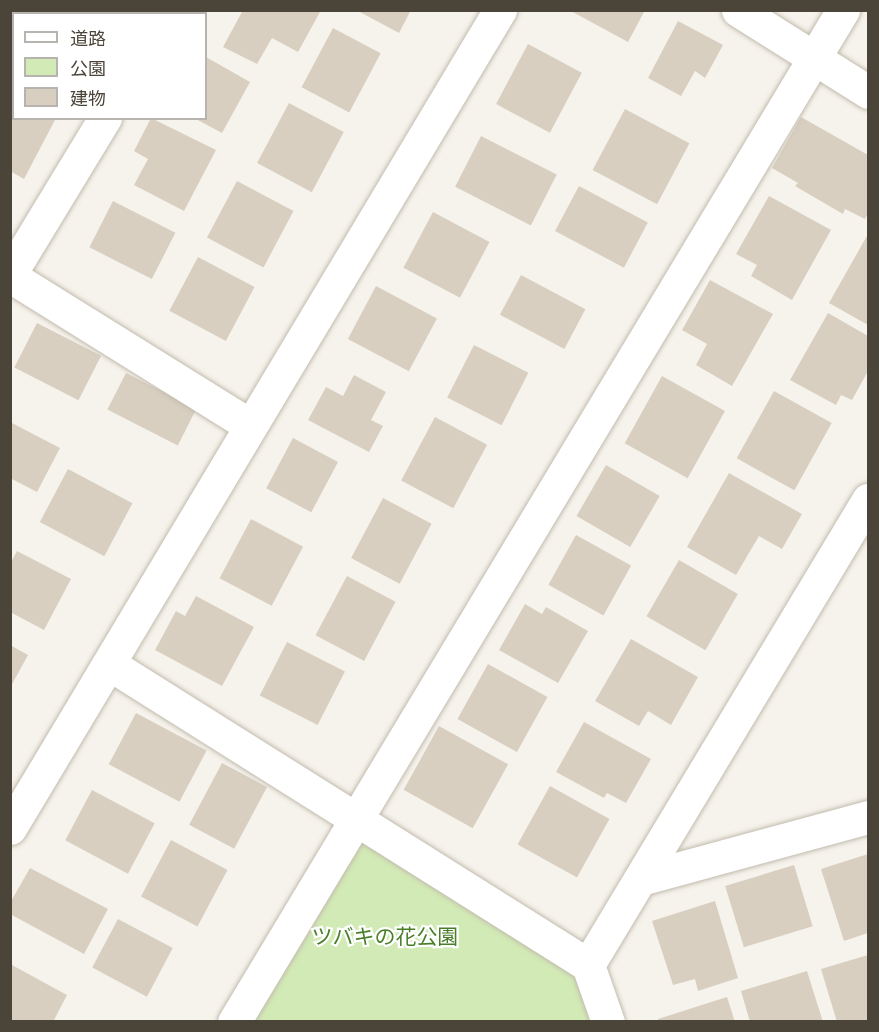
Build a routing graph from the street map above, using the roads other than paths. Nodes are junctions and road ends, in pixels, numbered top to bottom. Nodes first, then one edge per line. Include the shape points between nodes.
1 (500, 10) edge
2 (738, 10) edge
3 (843, 10) edge
4 (814, 58) junction
5 (868, 92) edge
6 (104, 120) edge
7 (10, 275) edge
8 (249, 425) junction
9 (868, 500) edge
10 (111, 665) junction
11 (868, 817) edge
12 (357, 819) junction
13 (10, 828) edge
14 (640, 879) junction
15 (588, 965) junction
16 (234, 1022) edge
17 (608, 1022) edge

1 - 8 street
2 - 4 street
3 - 4 street
4 - 5 street
4 - 12 street
6 - 7 street
7 - 8 street
8 - 10 street
9 - 14 street
10 - 12 street
10 - 13 street
11 - 14 street
12 - 15 street
12 - 16 street
14 - 15 street
15 - 17 street

